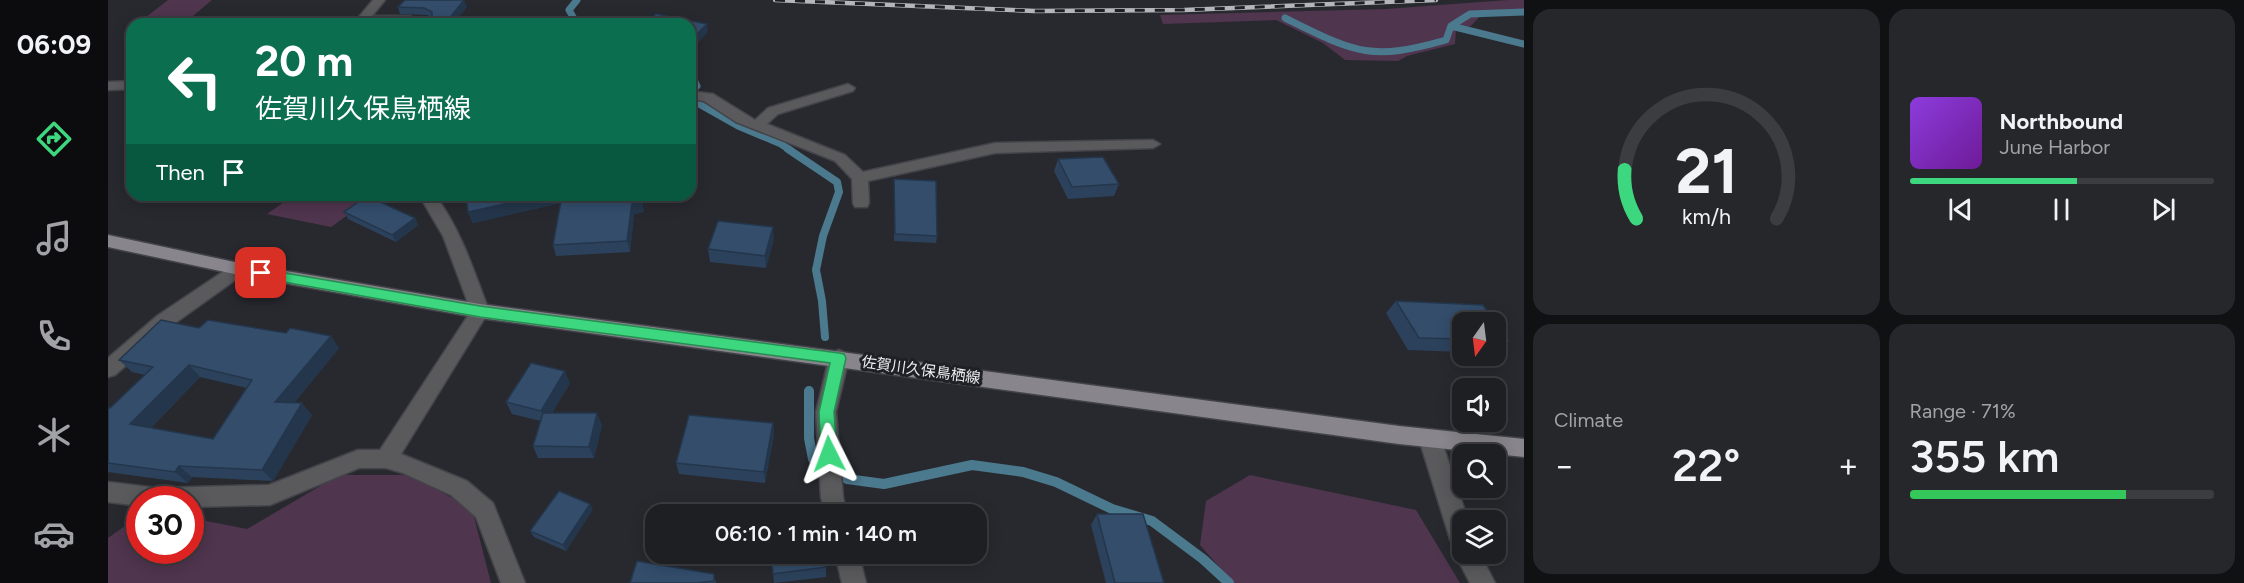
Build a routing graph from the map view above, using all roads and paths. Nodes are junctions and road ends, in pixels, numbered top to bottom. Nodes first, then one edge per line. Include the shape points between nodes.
1 (379, 0) edge
2 (364, 18) edge
3 (126, 85) edge
4 (108, 86) edge
5 (848, 88) dead end
6 (696, 96) edge
7 (758, 125) junction
8 (1153, 144) dead end
9 (860, 178) junction
10 (432, 201) edge
11 (861, 203) dead end
12 (108, 241) edge
13 (239, 269) junction
14 (480, 311) junction
15 (839, 358) junction
16 (108, 369) edge
17 (1430, 439) junction
18 (1524, 448) edge
19 (386, 459) junction
20 (108, 492) edge
21 (834, 504) edge
22 (1453, 510) edge
23 (849, 564) edge
24 (1473, 564) edge
25 (513, 583) edge
26 (854, 583) edge
27 (1484, 583) edge

1 - 2 street
3 - 4 street
5 - 7 street via 773,111
6 - 7 street via 708,97 741,119
7 - 9 street via 840,158
8 - 9 street via 995,147
9 - 11 street
10 - 14 street via 451,233
12 - 13 main road, 佐賀川久保鳥栖線
13 - 14 main road, 佐賀川久保鳥栖線
13 - 16 street via 164,321
14 - 15 main road, 佐賀川久保鳥栖線
14 - 19 street
15 - 17 main road, 佐賀川久保鳥栖線
15 - 21 street via 826,412
17 - 18 main road, 佐賀川久保鳥栖線
17 - 22 street
19 - 20 street via 358,459 270,495 157,498
19 - 25 street via 459,488 485,510
23 - 26 street
24 - 27 street

